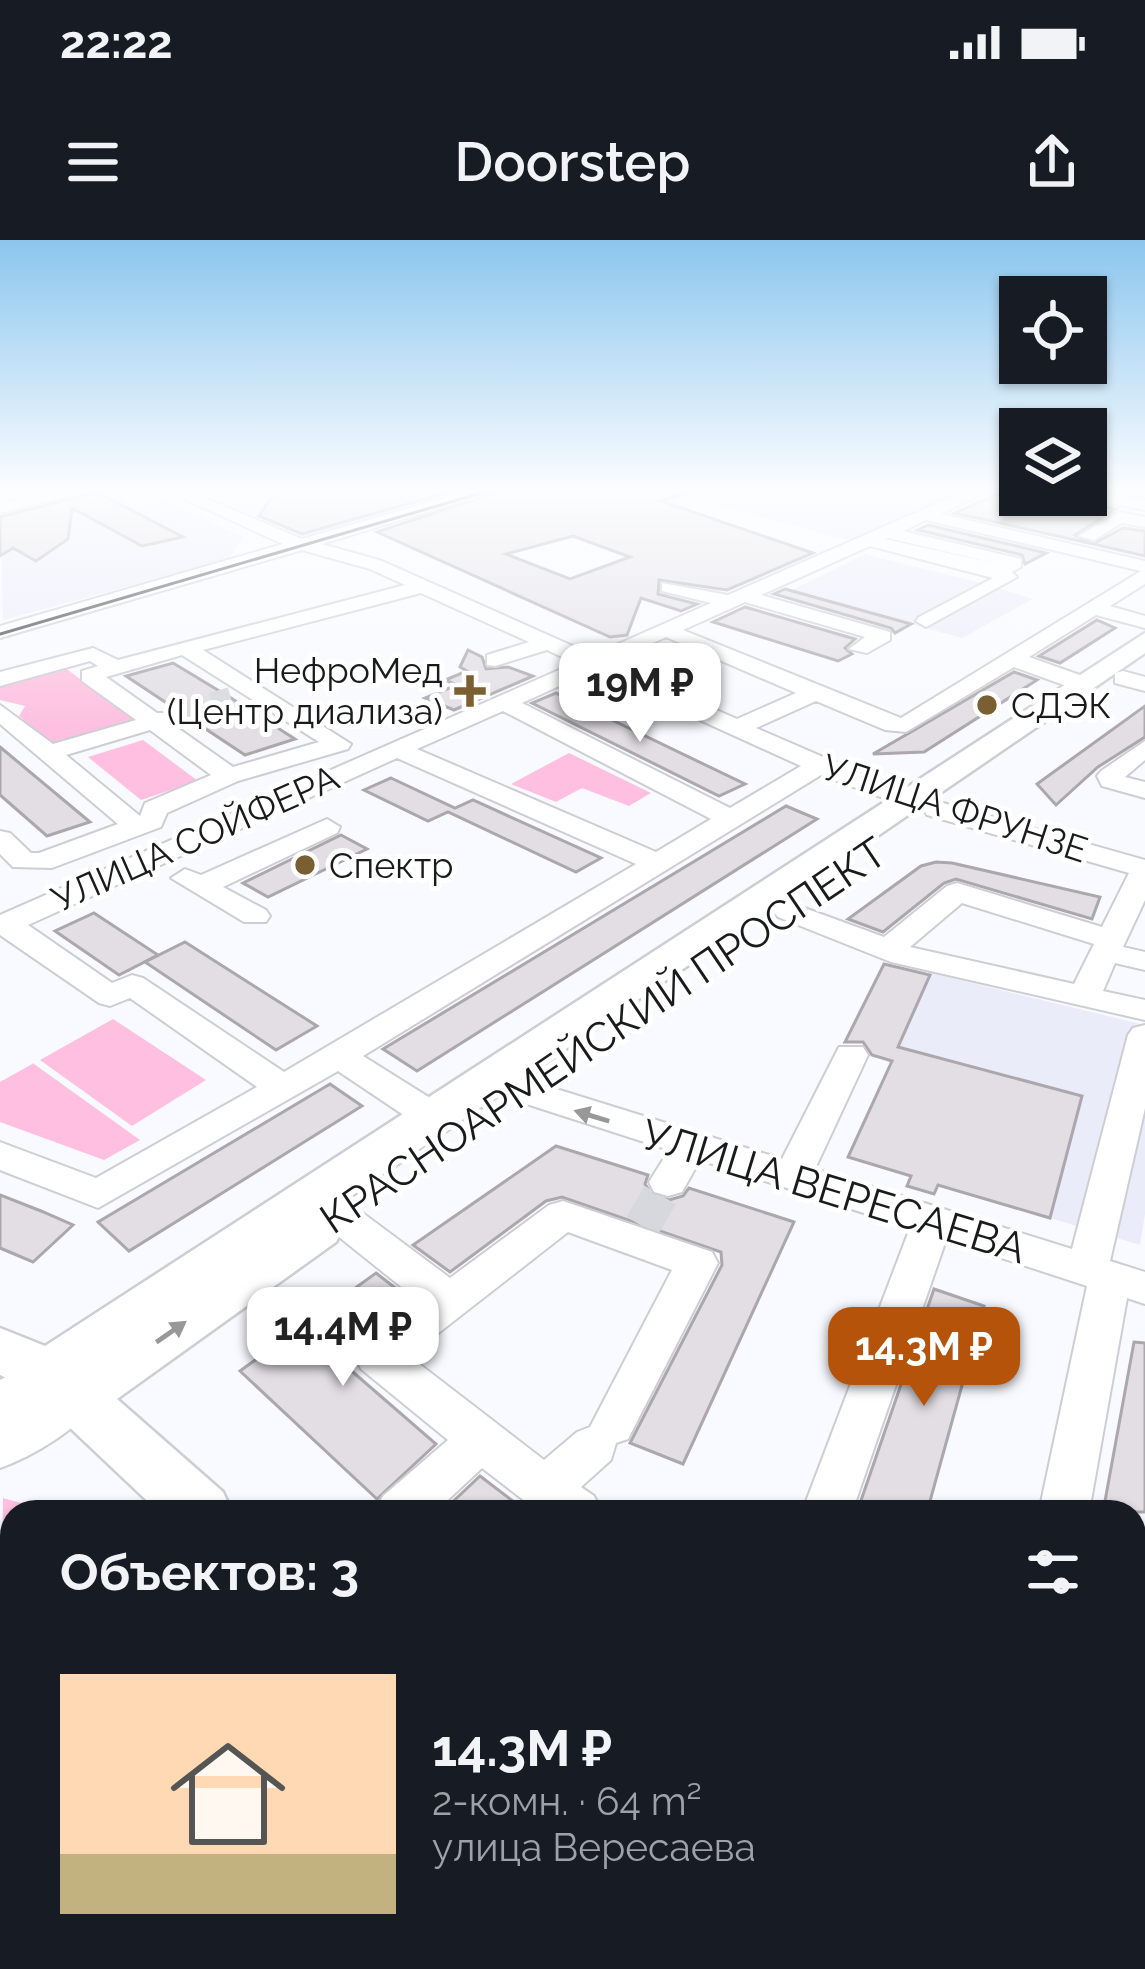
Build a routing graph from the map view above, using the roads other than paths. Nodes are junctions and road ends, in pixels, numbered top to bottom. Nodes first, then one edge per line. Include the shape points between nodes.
1 (214, 570) edge
2 (387, 570) edge
3 (801, 570) edge
4 (1002, 570) edge
5 (1145, 572) edge
6 (424, 586) junction
7 (669, 586) dead end
8 (730, 601) junction
9 (1093, 608) junction
10 (926, 621) dead end
11 (1145, 622) edge
12 (664, 629) junction
13 (0, 632) edge
14 (1145, 641) edge
15 (550, 642) junction
16 (0, 646) edge
17 (185, 648) junction
18 (870, 653) dead end
19 (1016, 660) junction
20 (494, 661) dead end
21 (592, 661) junction
22 (115, 667) junction
23 (32, 670) junction
24 (1138, 675) edge
25 (0, 679) edge
26 (1080, 683) junction
27 (255, 691) junction
28 (814, 693) junction
29 (230, 698) tunnel mouth
30 (502, 701) junction
31 (0, 712) edge
32 (181, 713) tunnel mouth
33 (153, 722) junction
34 (736, 728) junction
35 (27, 735) junction
36 (0, 743) edge
37 (1145, 748) edge
38 (396, 749) junction
39 (48, 753) junction
40 (820, 765) junction
41 (229, 776) junction
42 (1145, 790) edge
43 (921, 804) junction
44 (733, 820) junction
45 (144, 824) junction
46 (327, 827) dead end
47 (0, 838) edge
48 (183, 844) junction
49 (150, 859) junction
50 (658, 863) junction
51 (1145, 870) edge
52 (201, 886) junction
53 (788, 910) junction
54 (255, 916) dead end
55 (3, 924) edge
56 (1109, 946) junction
57 (888, 950) junction
58 (1145, 961) edge
59 (1084, 996) junction
60 (1145, 1010) edge
61 (1145, 1036) edge
62 (851, 1055) dead end
63 (339, 1056) junction
64 (284, 1089) junction
65 (524, 1091) junction
66 (433, 1117) junction
67 (690, 1146) junction
68 (0, 1155) edge
69 (793, 1178) junction
70 (668, 1181) tunnel mouth
71 (338, 1215) junction
72 (932, 1222) junction
73 (1114, 1278) edge
74 (448, 1300) junction
75 (41, 1374) edge
76 (0, 1403) edge
77 (481, 1440) junction
78 (0, 1448) edge
79 (187, 1500) edge
80 (414, 1500) edge
81 (561, 1500) edge
82 (831, 1500) edge
83 (1067, 1500) edge

1 - 13 street
2 - 6 street, УЛИЦА ФРУНЗЕ
3 - 8 street, УЛИЦА СОЙФЕРА
4 - 10 street via 1008,577
5 - 9 street
6 - 15 street, УЛИЦА ФРУНЗЕ
6 - 17 street
7 - 8 street
8 - 12 street, УЛИЦА СОЙФЕРА
8 - 18 street
9 - 11 street
9 - 19 street
12 - 21 street, УЛИЦА СОЙФЕРА
12 - 28 street
14 - 26 main road, КРАСНОАРМЕЙСКИЙ ПРОСПЕКТ
15 - 20 street
15 - 21 street, УЛИЦА ФРУНЗЕ
16 - 23 street
17 - 22 street
17 - 27 street
19 - 26 street
19 - 28 street via 906,725
21 - 30 street, УЛИЦА СОЙФЕРА
21 - 34 street, УЛИЦА ФРУНЗЕ
22 - 23 street via 93,654
22 - 33 street via 90,676
23 - 25 street
24 - 43 main road, КРАСНОАРМЕЙСКИЙ ПРОСПЕКТ
26 - 43 main road, КРАСНОАРМЕЙСКИЙ ПРОСПЕКТ
27 - 29 street
27 - 41 street via 339,743
28 - 34 street
30 - 38 street, УЛИЦА СОЙФЕРА
30 - 44 street
31 - 35 street
32 - 33 street
33 - 39 street
33 - 41 street
34 - 40 street, УЛИЦА ФРУНЗЕ
35 - 36 street
35 - 39 street
37 - 42 street via 1110,776
38 - 48 street, УЛИЦА СОЙФЕРА
38 - 50 street
39 - 45 street
40 - 43 street, УЛИЦА ФРУНЗЕ
40 - 44 street
41 - 45 street via 154,808
43 - 51 street, УЛИЦА ФРУНЗЕ
43 - 53 main road, КРАСНОАРМЕЙСКИЙ ПРОСПЕКТ
43 - 66 main road, КРАСНОАРМЕЙСКИЙ ПРОСПЕКТ
44 - 50 street
45 - 47 street via 42,862 23,861
45 - 48 street
46 - 52 street
48 - 49 street, УЛИЦА СОЙФЕРА
49 - 52 street
49 - 55 street, УЛИЦА СОЙФЕРА
50 - 63 street
51 - 56 street
52 - 54 street
53 - 57 street
53 - 65 main road, КРАСНОАРМЕЙСКИЙ ПРОСПЕКТ
55 - 64 street via 110,996 132,985
56 - 57 street via 957,892
56 - 58 street
56 - 59 street
57 - 59 street
59 - 60 street
61 - 73 street
62 - 69 street
63 - 64 street
63 - 66 street
64 - 68 street via 98,1194
67 -> 65 street, УЛИЦА ВЕРЕСАЕВА
65 - 71 main road, КРАСНОАРМЕЙСКИЙ ПРОСПЕКТ
66 - 75 main road, КРАСНОАРМЕЙСКИЙ ПРОСПЕКТ
67 - 69 street, УЛИЦА ВЕРЕСАЕВА
67 - 70 street
69 - 72 street, УЛИЦА ВЕРЕСАЕВА
71 - 74 street
75 -> 71 main road, КРАСНОАРМЕЙСКИЙ ПРОСПЕКТ
72 - 73 street, УЛИЦА ВЕРЕСАЕВА
72 - 82 street
73 - 83 street
74 - 77 street via 377,1356
74 - 81 street via 563,1215 638,1233 698,1263
75 - 76 street, КРАСНОАРМЕЙСКИЙ ПРОСПЕКТ
75 - 78 street, КРАСНОАРМЕЙСКИЙ ПРОСПЕКТ
75 - 79 main road
77 - 80 street
77 - 81 street

